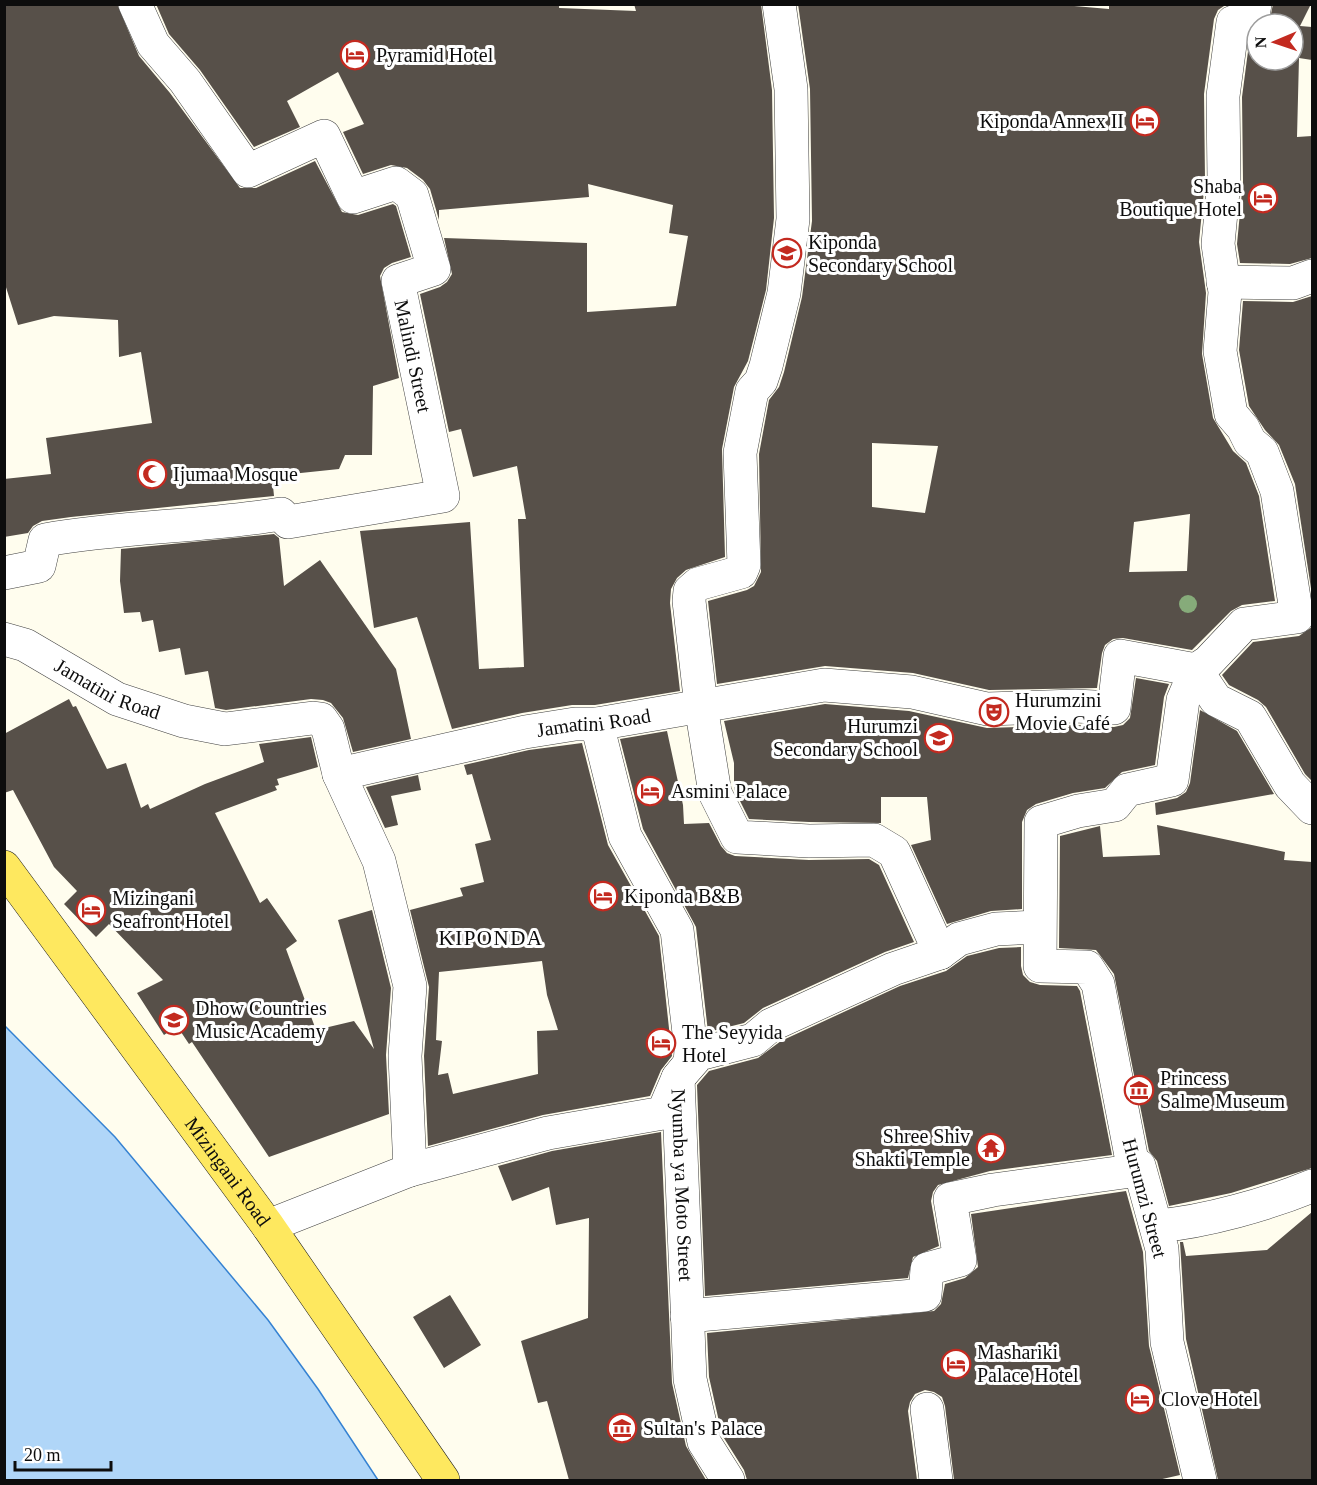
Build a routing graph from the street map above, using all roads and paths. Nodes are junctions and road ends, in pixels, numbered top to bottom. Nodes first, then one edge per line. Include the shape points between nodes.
1 (135, 4) edge
2 (779, 4) edge
3 (1255, 4) edge
4 (1312, 276) edge
5 (1223, 282) junction
6 (1298, 527) edge
7 (4, 573) edge
8 (4, 639) edge
9 (1196, 670) junction
10 (701, 706) junction
11 (597, 723) junction
12 (339, 774) junction
13 (1312, 808) edge
14 (4, 867) edge
15 (1038, 927) junction
16 (940, 953) junction
17 (678, 1078) junction
18 (1134, 1166) junction
19 (410, 1170) junction
20 (1312, 1186) edge
21 (268, 1226) junction
22 (1157, 1226) junction
23 (687, 1316) junction
24 (927, 1409) dead end
25 (443, 1480) edge
26 (728, 1480) edge
27 (936, 1480) edge
28 (1200, 1480) edge

1 - 7 street, Malindi Street via 153,44 185,81 248,171 324,136 353,197 396,183 412,195 434,269 398,281 443,496 288,522 282,514 63,536 45,540 39,566
2 - 10 street via 791,89 793,219 784,294 766,366 752,391 740,453 744,565 741,572 698,584 690,591 688,601
3 - 5 street via 1253,16 1233,22 1223,96 1224,181 1218,244
4 - 5 street via 1293,283
5 - 6 street via 1220,351 1231,414 1262,452 1277,491
6 - 9 street via 1297,617 1244,624
8 - 12 street, Jamatini Road via 25,645 117,699 206,727 225,729 321,719 328,729
9 - 10 street, Jamatini Road via 1120,656 1114,708 987,709 912,692 824,685
9 - 13 street via 1216,700 1250,717 1290,786
9 - 15 street via 1183,700 1172,780 1127,790 1115,805 1041,822
10 - 11 street, Jamatini Road
10 - 16 street via 715,793 737,837 874,840 894,852
11 - 12 street, Jamatini Road via 525,732
11 - 17 street, Nyumba ya Moto Street via 625,836 677,930 691,1050 690,1063
12 - 19 street via 379,861 410,986 405,1056
14 - 21 main road, Mizingani Road
15 - 16 street via 996,929 959,939
15 - 18 street, Hurumzi Street via 1040,966 1087,967 1098,984
16 - 17 street via 893,969 771,1025 753,1041 699,1054
17 - 19 street via 663,1113 548,1133
17 - 23 street, Nyumba ya Moto Street
18 - 22 street, Hurumzi Street via 1139,1166
18 - 23 street via 1124,1172 950,1199 960,1260 927,1269 925,1295
19 - 21 street
20 - 22 street via 1278,1200 1184,1224
21 - 25 main road, Mizingani Road
22 - 28 street, Hurumzi Street via 1162,1249 1167,1342
23 - 26 street, Nyumba ya Moto Street via 690,1379 704,1442
24 - 27 street

